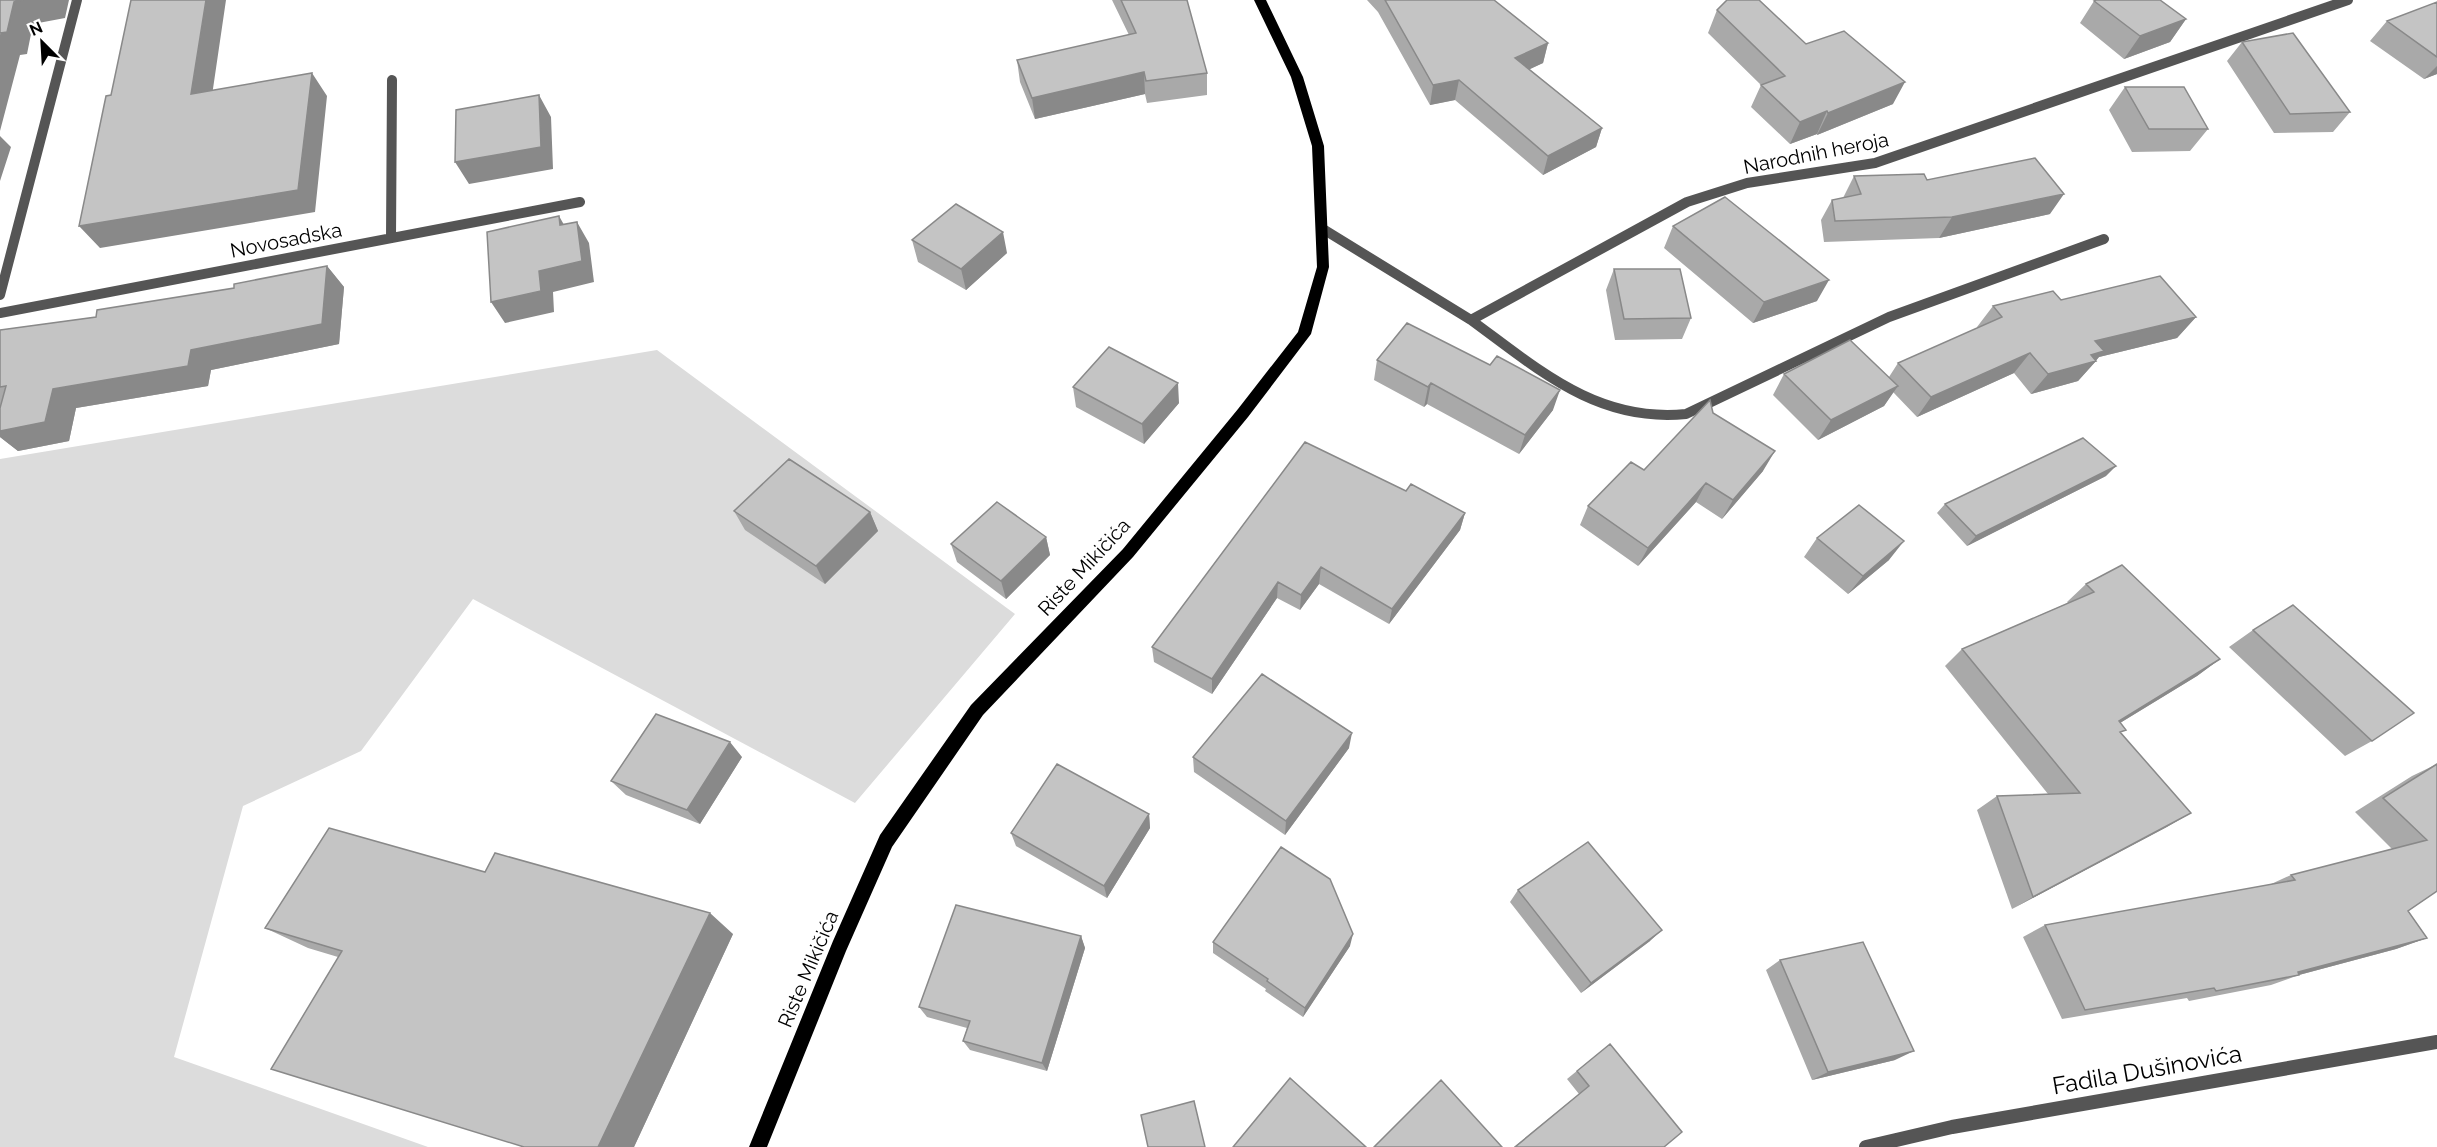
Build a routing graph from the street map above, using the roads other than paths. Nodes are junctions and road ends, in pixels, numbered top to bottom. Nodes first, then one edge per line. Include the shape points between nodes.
1 (77, 0) edge
2 (1260, 0) edge
3 (2348, 0) edge
4 (392, 80) dead end
5 (580, 202) dead end
6 (1323, 229) junction
7 (391, 238) junction
8 (2104, 239) dead end
9 (0, 295) edge
10 (0, 313) edge
11 (1471, 320) junction
12 (2437, 1042) edge
13 (758, 1147) edge
14 (1866, 1147) edge

1 - 9 street
2 - 6 main road, Riste Mikičića via 1297,76 1318,146
3 - 11 street, Narodnih heroja via 1875,163 1747,183 1687,202
4 - 7 street
5 - 7 street, Novosadska
6 - 11 street
6 - 13 main road, Riste Mikičića via 1323,267 1304,334 1128,553 977,710 886,841
7 - 10 street, Novosadska
8 - 11 street via 1889,317 1686,414 1652,417 1605,406 1560,383
12 - 14 street, Fadila Dušinovića via 1952,1127

